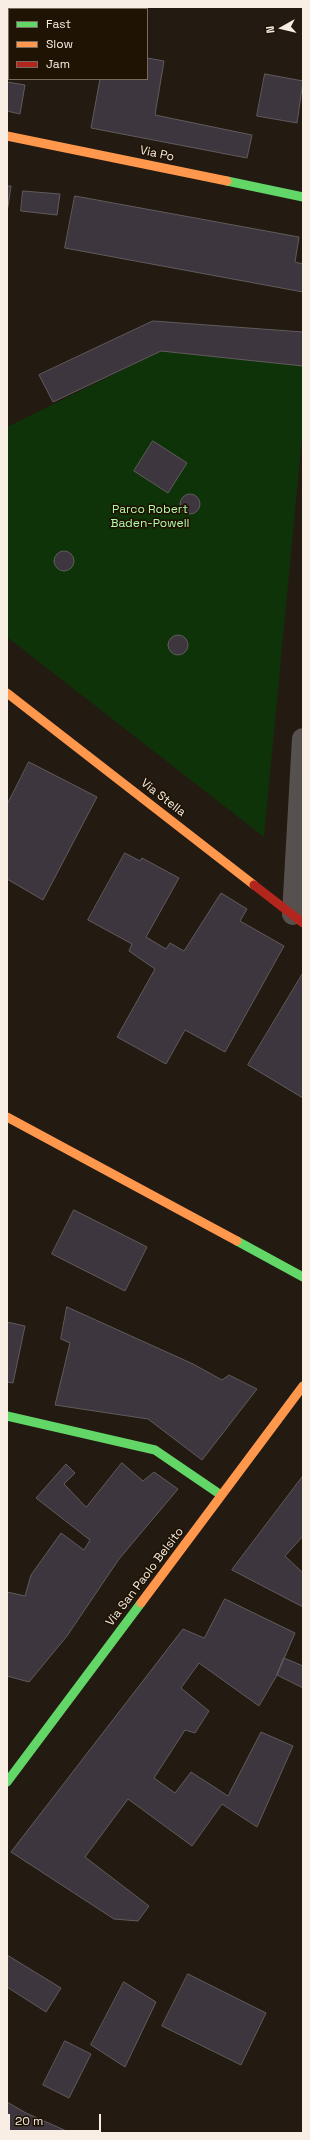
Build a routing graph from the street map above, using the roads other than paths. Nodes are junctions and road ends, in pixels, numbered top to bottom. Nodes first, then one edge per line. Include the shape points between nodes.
1 (7, 136) edge
2 (303, 197) edge
3 (7, 693) edge
4 (303, 739) edge
5 (298, 918) edge
6 (7, 1117) edge
7 (303, 1277) edge
8 (303, 1386) edge
9 (7, 1416) edge
10 (221, 1496) junction
11 (7, 1782) edge

1 - 2 street, Via Po
3 - 5 street, Via Stella
4 - 5 street
6 - 7 street
8 - 10 street, Via San Paolo Belsito
9 - 10 street via 155,1450
10 - 11 street, Via San Paolo Belsito

